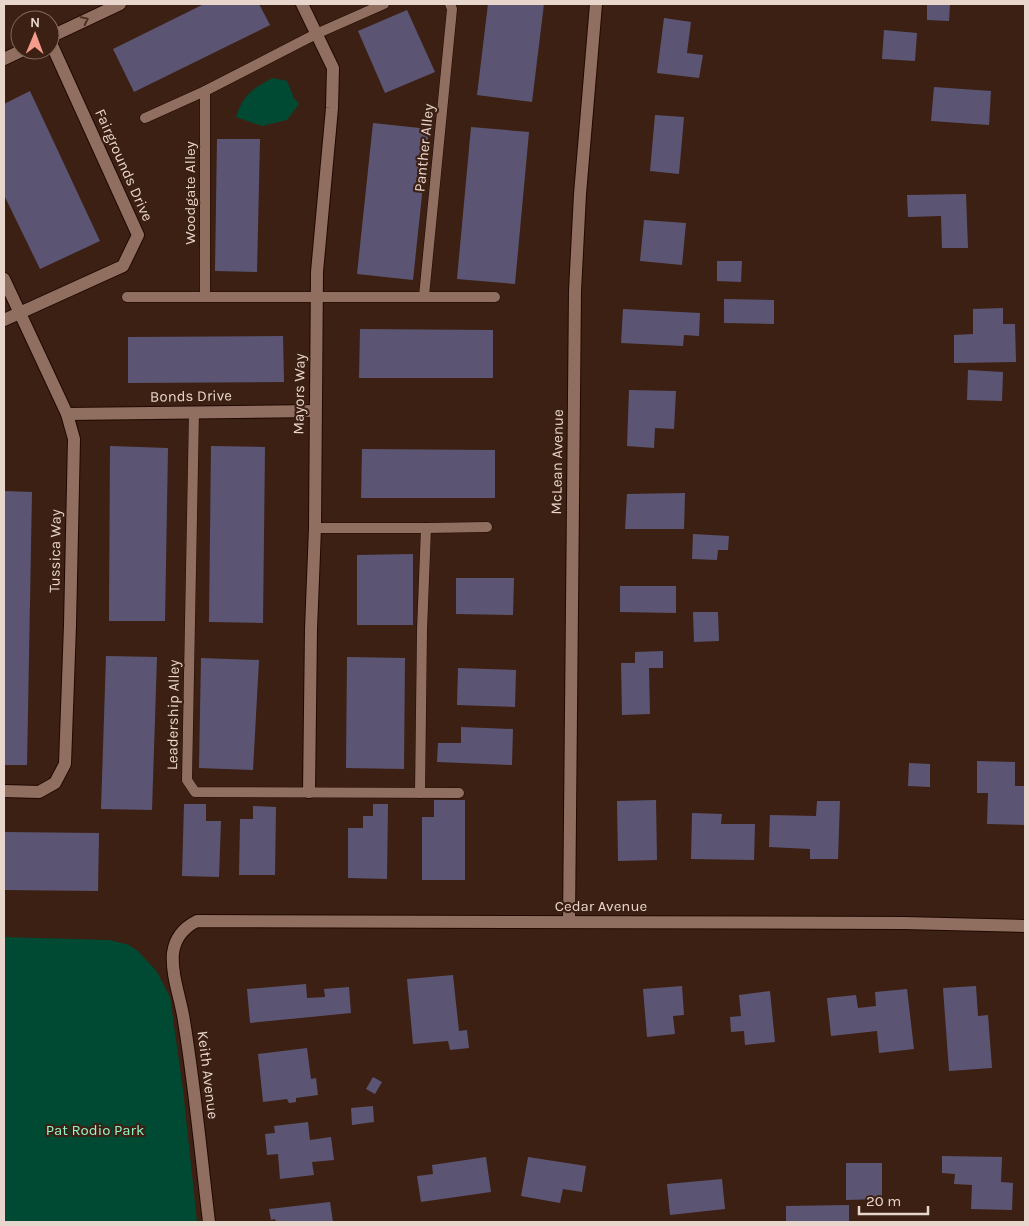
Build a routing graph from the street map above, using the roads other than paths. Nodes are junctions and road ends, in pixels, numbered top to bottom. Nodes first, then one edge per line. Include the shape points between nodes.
1 (120, 4) edge
2 (302, 4) edge
3 (384, 4) edge
4 (450, 4) edge
5 (596, 4) edge
6 (60, 34) edge
7 (316, 34) junction
8 (59, 60) edge
9 (205, 91) junction
10 (145, 118) dead end
11 (4, 279) edge
12 (205, 296) junction
13 (317, 296) junction
14 (424, 296) junction
15 (495, 296) dead end
16 (127, 297) dead end
17 (19, 313) junction
18 (4, 320) edge
19 (315, 411) junction
20 (194, 412) junction
21 (67, 414) junction
22 (487, 527) dead end
23 (315, 528) junction
24 (426, 528) junction
25 (4, 791) edge
26 (309, 792) junction
27 (420, 793) junction
28 (459, 793) dead end
29 (569, 922) junction
30 (1025, 926) edge
31 (180, 934) joint
32 (209, 1222) edge

6 -> 1 street, Fairgrounds Drive
2 - 7 street, Mayors Way
3 - 7 lane
4 - 14 lane, Panther Alley
5 - 29 street, McLean Avenue via 575,291
7 - 9 lane
7 - 13 street, Mayors Way via 333,68
8 - 17 street, Fairgrounds Drive via 138,235 122,266
9 - 10 lane
9 - 12 lane, Woodgate Alley
11 - 17 street, Tussica Way
12 - 13 lane
12 - 16 lane
13 - 14 lane
13 - 19 street, Mayors Way
14 - 15 lane
17 - 18 street, Fairgrounds Drive
17 - 21 street, Tussica Way
19 - 20 street, Bonds Drive
19 - 23 street, Mayors Way
20 - 21 street, Bonds Drive
20 - 26 lane, Leadership Alley via 186,780 195,792
21 - 25 street, Tussica Way via 74,440 64,764 55,783 39,792
22 - 24 lane
23 - 24 lane
23 - 26 street, Mayors Way
24 - 27 lane
26 - 27 lane, Leadership Alley
27 - 28 lane, Leadership Alley
29 - 30 street, Cedar Avenue
29 - 31 street, Cedar Avenue via 204,920 197,921
31 - 32 street, Keith Avenue via 174,947 173,962 184,1019

